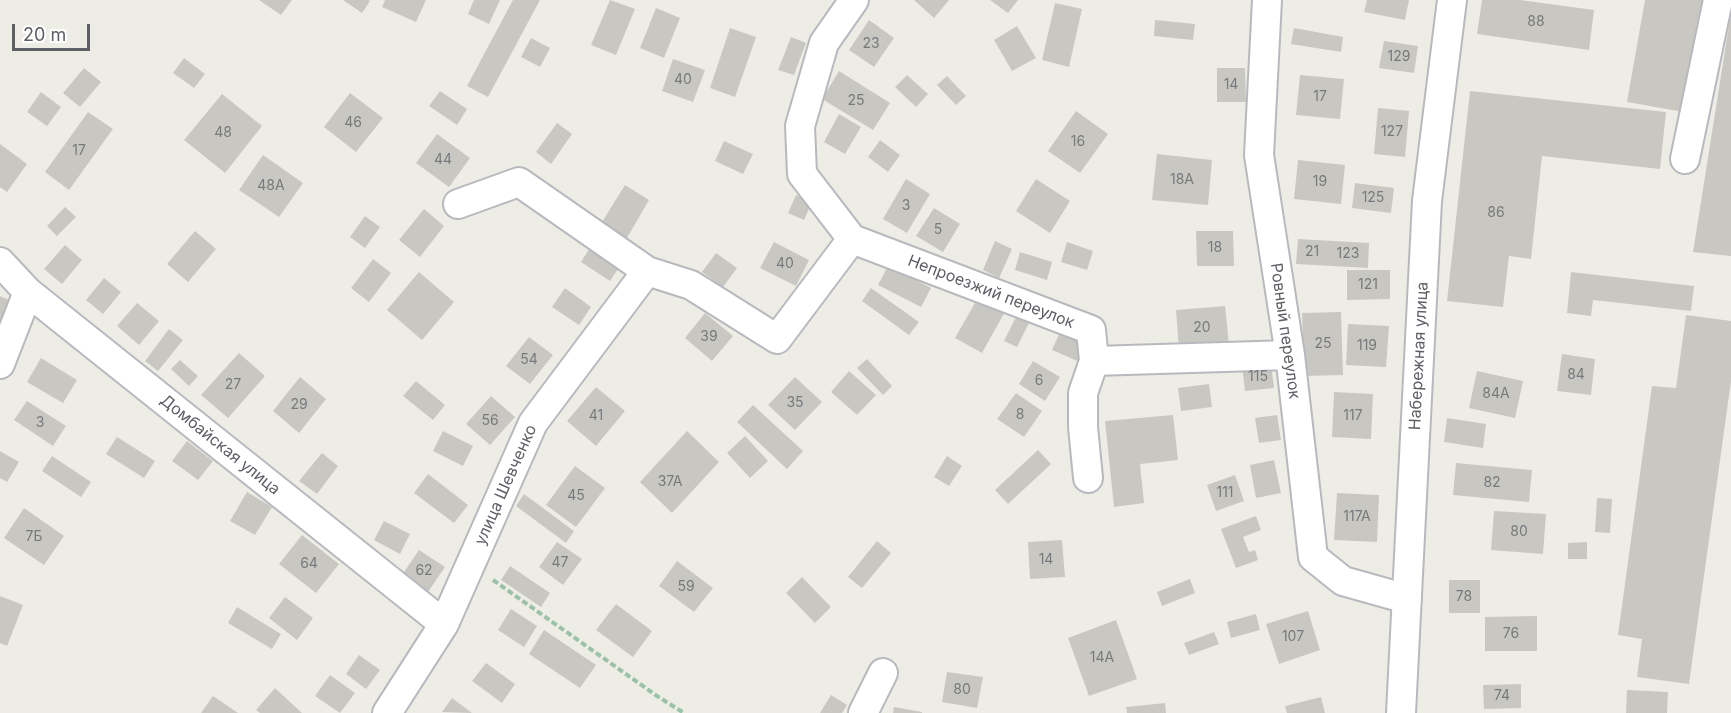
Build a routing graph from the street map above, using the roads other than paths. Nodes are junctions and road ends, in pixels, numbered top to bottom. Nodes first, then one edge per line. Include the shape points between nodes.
1 (1267, 0) edge
2 (1452, 0) edge
3 (1718, 0) edge
4 (848, 2) edge
5 (1685, 159) dead end
6 (458, 204) dead end
7 (852, 239) junction
8 (0, 262) edge
9 (647, 271) junction
10 (28, 292) junction
11 (1290, 355) junction
12 (1094, 361) junction
13 (0, 364) edge
14 (1088, 478) dead end
15 (1407, 599) junction
16 (444, 624) junction
17 (883, 673) dead end
18 (387, 713) edge
19 (863, 713) edge
20 (1401, 713) edge

1 - 11 street, Ровный переулок via 1258,155
2 - 15 street, Набережная улица via 1427,201
3 - 5 street
4 - 7 street via 824,44 800,126 802,174
6 - 9 street via 519,182
7 - 9 street via 777,339 691,285
7 - 12 street, Непроезжий переулок via 1091,330
8 - 10 street, Домбайская улица
9 - 16 street, улица Шевченко via 533,423
10 - 13 street
10 - 16 street, Домбайская улица
11 - 12 street
11 - 15 street, Ровный переулок via 1313,557 1343,581
12 - 14 street, Непроезжий переулок via 1083,393
15 - 20 street, Набережная улица
16 - 18 street, улица Шевченко
17 - 19 street

